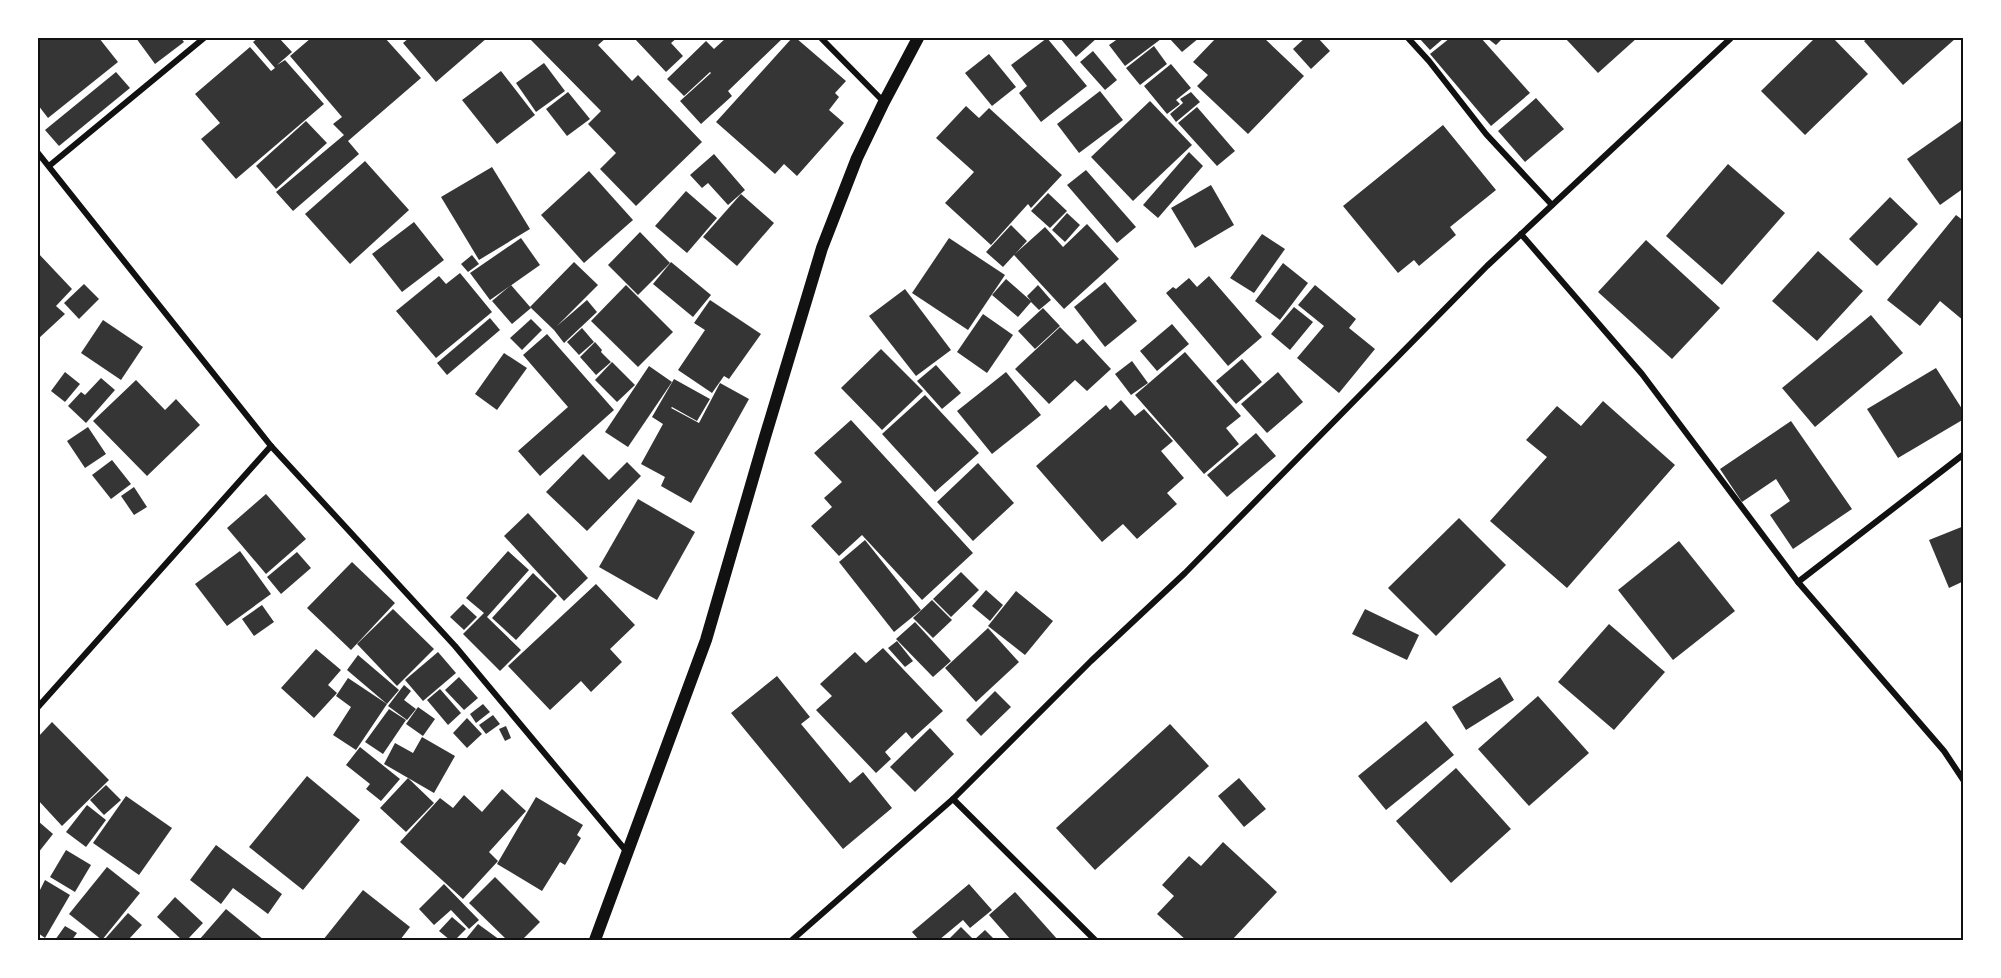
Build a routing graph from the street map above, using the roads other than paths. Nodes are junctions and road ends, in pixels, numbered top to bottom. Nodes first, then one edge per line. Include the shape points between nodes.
1 (204, 38) edge
2 (821, 38) edge
3 (918, 38) edge
4 (1408, 38) edge
5 (1731, 38) edge
6 (884, 102) junction
7 (38, 153) edge
8 (49, 166) junction
9 (1552, 205) junction
10 (1521, 234) junction
11 (271, 446) junction
12 (1964, 454) edge
13 (1798, 582) junction
14 (38, 707) edge
15 (1964, 781) edge
16 (952, 799) junction
17 (628, 854) junction
18 (595, 940) edge
19 (792, 940) edge
20 (1095, 940) edge

1 - 8 street
2 - 6 street
3 - 6 main road
4 - 9 street via 1485,134
5 - 9 street
6 - 17 main road via 822,248 706,640
7 - 8 street
8 - 11 street
9 - 10 street
10 - 13 street via 1642,374
10 - 16 street via 1185,573
11 - 14 street
11 - 17 street via 455,646
12 - 13 street
13 - 15 street via 1944,751
16 - 19 street
16 - 20 street
17 - 18 main road

